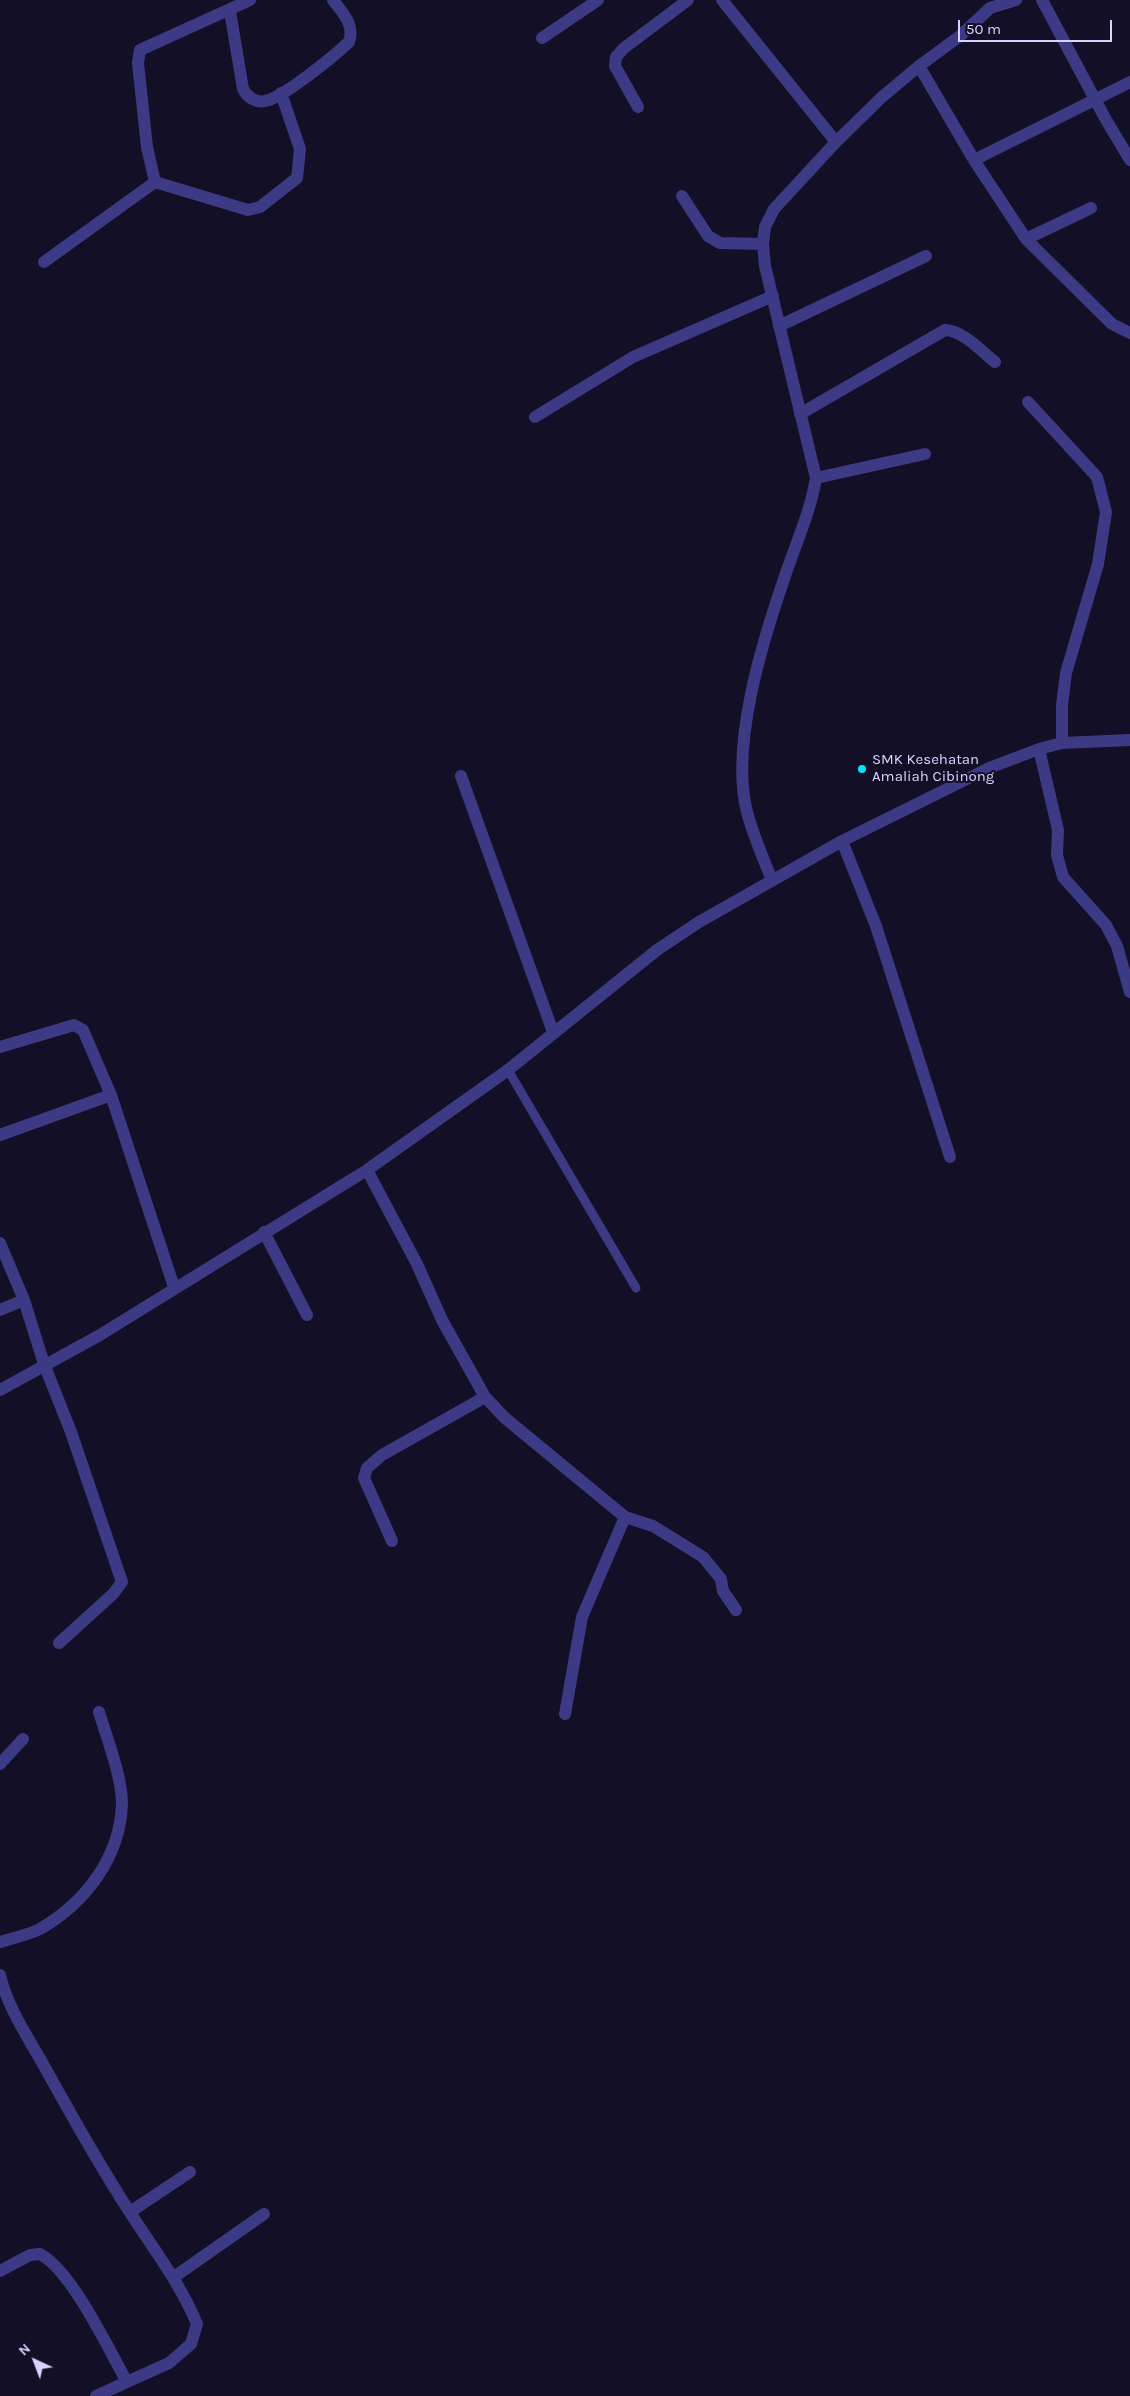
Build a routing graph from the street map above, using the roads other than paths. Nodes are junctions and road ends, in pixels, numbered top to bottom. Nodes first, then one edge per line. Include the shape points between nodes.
1 (333, 0) edge
2 (598, 0) edge
3 (688, 0) edge
4 (722, 0) edge
5 (1016, 0) edge
6 (1042, 0) edge
7 (245, 1) edge
8 (986, 4) edge
9 (230, 11) junction
10 (542, 38) dead end
11 (919, 66) junction
12 (1130, 82) edge
13 (281, 94) junction
14 (1095, 99) junction
15 (638, 107) dead end
16 (836, 142) junction
17 (974, 160) junction
18 (1130, 160) edge
19 (155, 182) junction
20 (682, 196) dead end
21 (1091, 208) dead end
22 (1026, 239) junction
23 (763, 244) junction
24 (926, 256) dead end
25 (44, 262) dead end
26 (773, 296) junction
27 (779, 326) junction
28 (1130, 333) edge
29 (996, 362) dead end
30 (1028, 402) dead end
31 (800, 414) junction
32 (536, 417) dead end
33 (925, 454) dead end
34 (816, 478) junction
35 (1130, 740) edge
36 (1062, 743) junction
37 (1038, 749) junction
38 (461, 776) dead end
39 (842, 841) junction
40 (772, 880) junction
41 (1130, 992) edge
42 (553, 1032) junction
43 (0, 1047) edge
44 (508, 1070) junction
45 (111, 1094) junction
46 (0, 1135) edge
47 (950, 1157) dead end
48 (367, 1170) junction
49 (264, 1232) junction
50 (0, 1243) edge
51 (174, 1287) junction
52 (636, 1288) dead end
53 (24, 1300) junction
54 (0, 1310) edge
55 (307, 1315) dead end
56 (44, 1364) junction
57 (0, 1390) edge
58 (484, 1397) junction
59 (625, 1517) junction
60 (392, 1541) dead end
61 (736, 1610) dead end
62 (59, 1643) dead end
63 (99, 1712) dead end
64 (565, 1714) dead end
65 (23, 1739) dead end
66 (0, 1764) edge
67 (0, 1942) edge
68 (0, 1976) edge
69 (190, 2172) dead end
70 (130, 2212) junction
71 (264, 2214) dead end
72 (0, 2271) edge
73 (174, 2277) junction
74 (127, 2382) junction
75 (96, 2396) edge

1 - 13 street via 350,25 352,34 349,42
2 - 10 street
3 - 15 street via 616,57 615,66
4 - 16 street
5 - 8 street
6 - 14 street
7 - 9 street
8 - 11 street via 960,36
9 - 13 street via 245,93 257,101 266,101
9 - 19 street via 144,47 138,55 147,147
11 - 16 street
11 - 17 street
12 - 14 street
13 - 19 street via 300,150 297,178 260,207 248,210
14 - 17 street
14 - 18 street
16 - 23 street via 774,209 765,227
17 - 22 street
19 - 25 street
20 - 23 street via 708,236 720,243
21 - 22 street
22 - 28 street via 1112,324
23 - 26 street
24 - 27 street
26 - 27 street
26 - 32 street via 633,357
27 - 31 street
29 - 31 street via 961,335 945,330
30 - 36 street via 1097,477 1106,512 1098,564 1066,673
31 - 34 street
33 - 34 street
34 - 40 street via 813,498 784,579 751,692 745,726 743,749 747,811
35 - 36 street
36 - 37 street
37 - 39 street via 952,784
37 - 41 street via 1058,830 1057,855 1063,877 1106,925 1117,946
38 - 42 street
39 - 40 street
39 - 47 street via 876,926
40 - 42 street via 657,950
42 - 44 street
43 - 45 street via 78,1026 83,1030
44 - 48 street
44 - 52 lane
45 - 46 street
45 - 51 street
48 - 49 street
48 - 58 street
49 - 51 street
49 - 55 street
50 - 53 street
51 - 56 street via 100,1335
53 - 54 street
53 - 56 street
56 - 57 street
56 - 62 street via 83,1465 122,1582
58 - 59 street
58 - 60 street via 382,1455 367,1468 364,1478
59 - 61 street via 653,1526 703,1557 721,1580 723,1591
59 - 64 street via 582,1617
63 - 67 street via 115,1765 122,1803 116,1839 88,1890 66,1910 38,1930
65 - 66 street
68 - 70 street via 27,2036
69 - 70 street
70 - 73 street
71 - 73 street
72 - 74 street via 35,2254 57,2265 76,2291
73 - 74 street via 197,2324 195,2338 186,2351 169,2363
74 - 75 street

